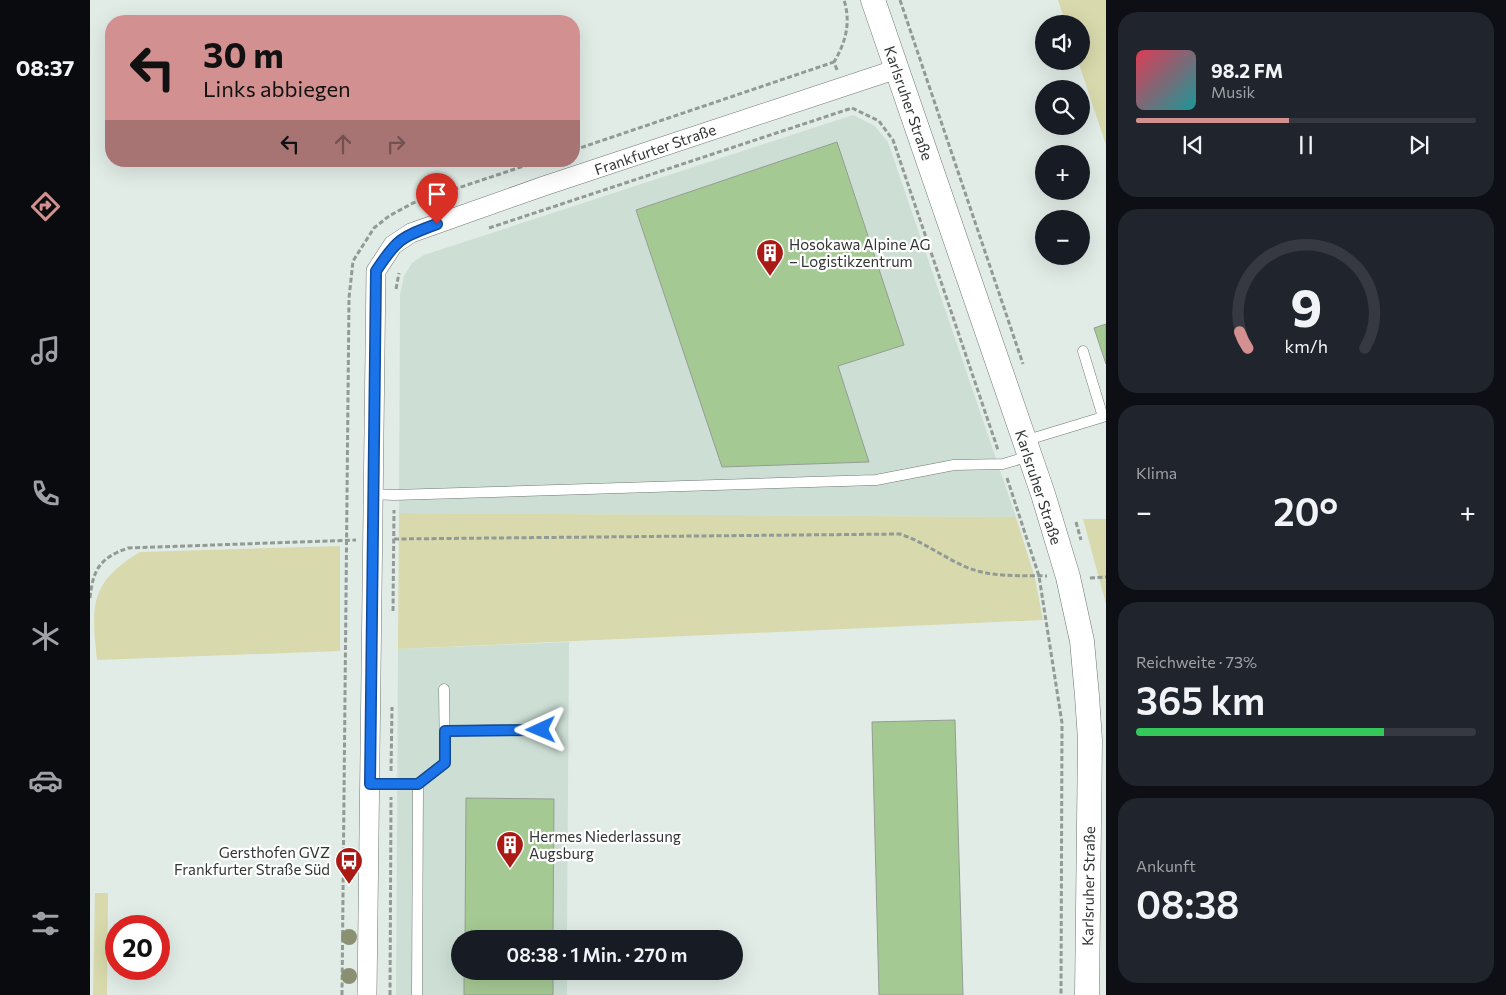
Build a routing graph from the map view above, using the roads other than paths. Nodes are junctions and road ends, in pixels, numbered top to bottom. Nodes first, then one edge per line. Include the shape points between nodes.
1 (873, 0) edge
2 (897, 69) junction
3 (1083, 352) dead end
4 (1027, 448) junction
5 (372, 494) junction
6 (444, 688) dead end
7 (541, 730) dead end
8 (445, 731) junction
9 (370, 784) junction
10 (418, 784) junction
11 (366, 995) edge
12 (417, 995) edge
13 (1087, 995) edge

1 - 2 street, Karlsruher Straße
2 - 4 street, Karlsruher Straße
2 - 5 street, Frankfurter Straße via 459,216 411,233 393,245 376,271
3 - 4 lane via 1103,417
4 - 5 lane via 1003,464 954,466 876,480 527,489 394,496
4 - 13 street, Karlsruher Straße via 1068,577 1082,641 1090,740
5 - 9 street, Frankfurter Straße
6 - 8 lane
7 - 8 lane
8 - 10 lane via 445,763
9 - 10 lane
9 - 11 street, Frankfurter Straße
10 - 12 lane

